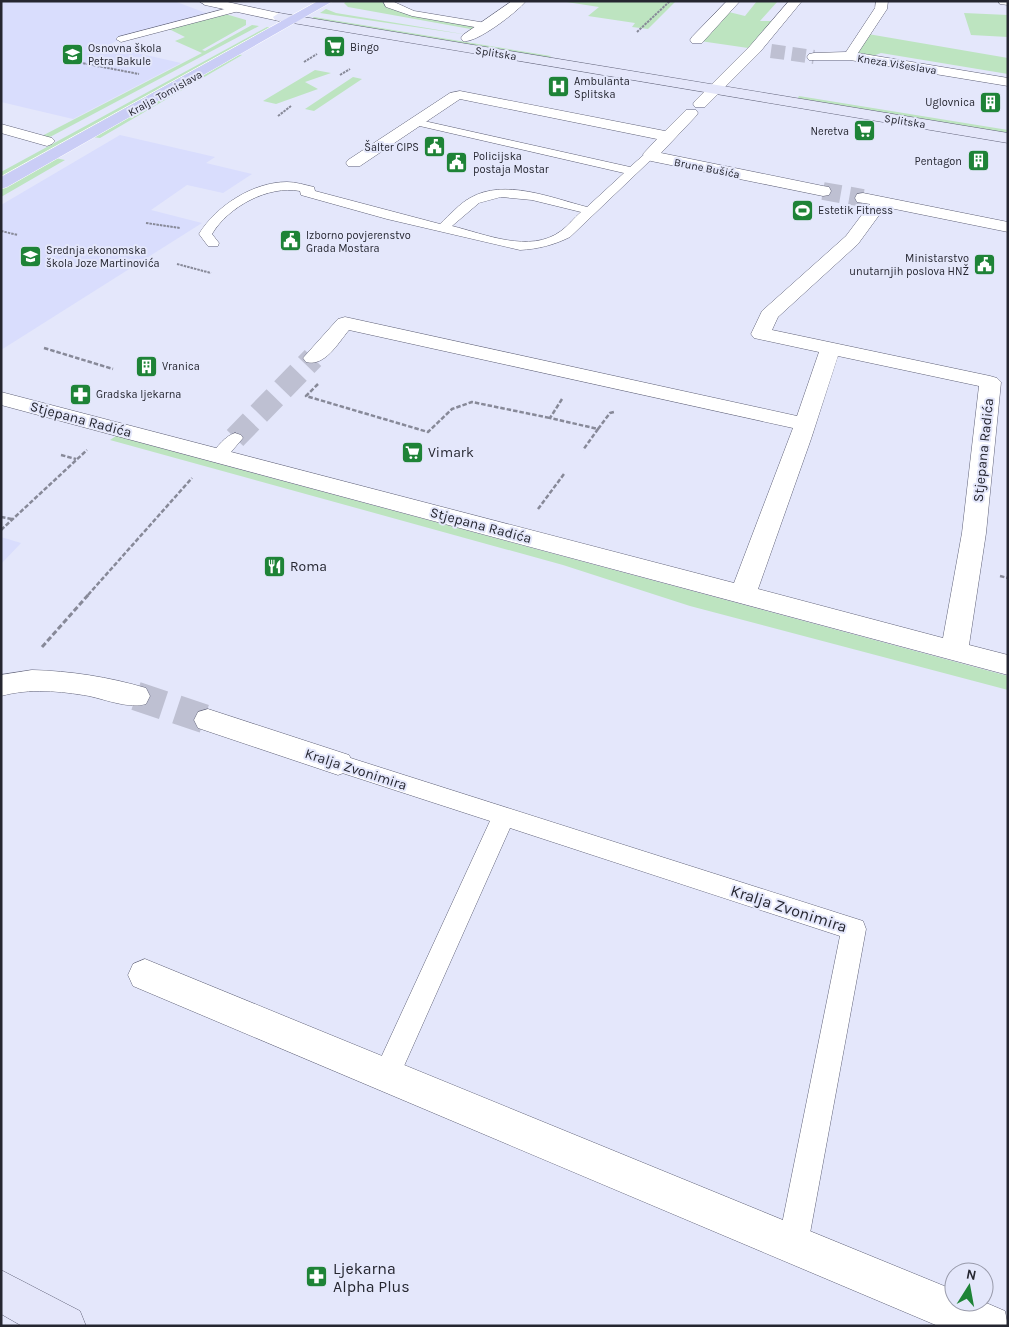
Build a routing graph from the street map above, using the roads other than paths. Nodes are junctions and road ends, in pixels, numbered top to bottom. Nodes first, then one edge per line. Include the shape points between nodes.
1 (205, 1) edge
2 (327, 1) edge
3 (387, 1) edge
4 (520, 1) edge
5 (734, 1) edge
6 (796, 1) edge
7 (882, 1) edge
8 (239, 5) edge
9 (308, 7) edge
10 (293, 15) junction
11 (279, 17) junction
12 (486, 26) junction
13 (468, 38) junction
14 (121, 39) dead end
15 (697, 40) dead end
16 (755, 49) junction
17 (771, 51) tunnel mouth
18 (850, 56) junction
19 (814, 57) tunnel mouth
20 (557, 58) junction
21 (1008, 82) edge
22 (719, 85) junction
23 (438, 107) junction
24 (456, 111) dead end
25 (85, 120) dead end
26 (415, 122) junction
27 (1008, 126) edge
28 (1, 128) edge
29 (62, 133) dead end
30 (668, 136) junction
31 (1008, 138) edge
32 (47, 141) junction
33 (635, 147) dead end
34 (32, 149) dead end
35 (653, 152) junction
36 (354, 163) dead end
37 (633, 171) junction
38 (1, 184) edge
39 (823, 191) tunnel mouth
40 (590, 211) junction
41 (1008, 227) edge
42 (443, 228) junction
43 (213, 243) dead end
44 (830, 349) junction
45 (313, 358) tunnel mouth
46 (1, 398) edge
47 (805, 424) junction
48 (235, 438) tunnel mouth
49 (219, 455) junction
50 (743, 595) junction
51 (954, 651) junction
52 (1008, 665) edge
53 (6, 684) edge
54 (136, 696) tunnel mouth
55 (208, 720) tunnel mouth
56 (338, 763) joint
57 (504, 816) junction
58 (145, 975) dead end
59 (386, 1075) junction
60 (793, 1244) junction
61 (1, 1291) edge
62 (65, 1326) edge
63 (990, 1326) edge

1 - 8 street
2 - 9 main road, Kralja Tomislava
3 - 12 lane via 389,5 412,13
4 - 12 street, Splitska
5 - 15 street
6 - 16 street
7 - 18 street, Kneza Višeslava via 881,9
8 - 10 street
8 - 11 street
8 - 14 lane
9 - 10 main road, Kralja Tomislava
9 - 13 main road, Splitska
10 - 11 main road, Splitska
10 - 20 main road, Splitska
10 - 38 main road, Kralja Tomislava
11 - 25 main road, Kralja Tomislava
12 - 13 street, Splitska
13 - 20 main road, Splitska
16 - 17 street
16 - 22 street
18 - 19 street
18 - 21 street, Kneza Višeslava
20 - 22 main road, Splitska
22 - 27 main road, Splitska
22 - 30 street, Brune Bušića
22 - 31 main road, Splitska
23 - 24 street
23 - 26 street
23 - 30 street via 455,96 465,95
26 - 36 street
26 - 37 lane
28 - 32 street
29 - 32 main road
30 - 35 street, Brune Bušića
32 - 34 main road
33 - 35 street
35 - 37 lane
35 - 39 street, Brune Bušića via 655,158
37 - 40 lane
40 - 42 lane via 516,194 494,195 476,199
40 - 42 lane via 565,234 549,243 537,245 520,246
41 - 44 street, Stjepana Radića via 871,200 852,240 769,315 761,334
42 - 43 lane via 284,186 254,194 227,211 209,226 205,234
44 - 47 street
44 - 51 street, Stjepana Radića via 990,382 974,533
45 - 47 street via 345,323
46 - 49 street, Stjepana Radića
47 - 50 street
48 - 49 lane
49 - 50 street, Stjepana Radića
50 - 51 street, Stjepana Radića
51 - 52 street, Stjepana Radića
53 - 54 street via 54,681
55 - 56 street, Kralja Zvonimira
56 - 57 lane, Kralja Zvonimira
57 - 59 lane
57 - 60 lane, Kralja Zvonimira via 854,929
58 - 59 street
59 - 60 street
60 - 63 street
61 - 62 main road

